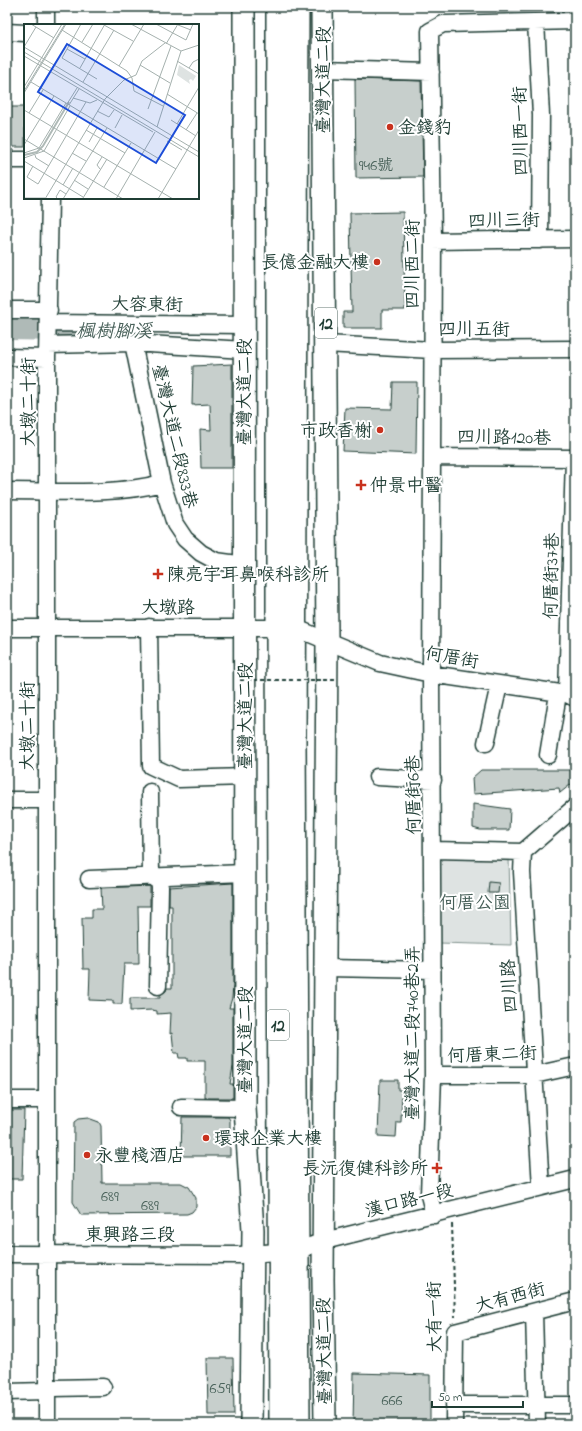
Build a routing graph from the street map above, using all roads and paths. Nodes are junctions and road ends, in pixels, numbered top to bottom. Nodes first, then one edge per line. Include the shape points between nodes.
1 (46, 7) edge
2 (244, 7) edge
3 (277, 7) edge
4 (298, 7) edge
5 (322, 7) edge
6 (575, 21) edge
7 (536, 22) junction
8 (46, 24) edge
9 (7, 32) edge
10 (24, 32) edge
11 (322, 69) junction
12 (431, 72) junction
13 (7, 160) edge
14 (24, 160) edge
15 (50, 199) edge
16 (575, 239) edge
17 (540, 240) junction
18 (433, 241) junction
19 (7, 310) edge
20 (49, 316) junction
21 (244, 325) junction
22 (133, 343) junction
23 (326, 344) junction
24 (575, 349) edge
25 (244, 350) junction
26 (432, 350) junction
27 (48, 351) junction
28 (7, 358) edge
29 (433, 456) junction
30 (575, 458) edge
31 (162, 483) junction
32 (7, 491) edge
33 (47, 491) junction
34 (574, 497) edge
35 (245, 565) junction
36 (573, 611) edge
37 (47, 627) junction
38 (149, 627) junction
39 (245, 627) junction
40 (286, 627) junction
41 (7, 628) edge
42 (327, 639) junction
43 (431, 674) junction
44 (240, 680) dead end
45 (335, 680) dead end
46 (499, 685) junction
47 (567, 696) edge
48 (486, 743) dead end
49 (548, 755) dead end
50 (245, 777) junction
51 (378, 777) dead end
52 (433, 780) junction
53 (150, 792) dead end
54 (7, 800) edge
55 (47, 800) junction
56 (575, 807) edge
57 (433, 850) junction
58 (523, 852) junction
59 (245, 873) junction
60 (154, 876) junction
61 (89, 879) dead end
62 (326, 968) junction
63 (432, 970) junction
64 (158, 986) dead end
65 (575, 1066) edge
66 (433, 1075) junction
67 (534, 1075) junction
68 (7, 1100) edge
69 (46, 1100) junction
70 (181, 1107) dead end
71 (245, 1108) junction
72 (575, 1179) edge
73 (541, 1187) junction
74 (452, 1210) junction
75 (434, 1215) junction
76 (324, 1241) junction
77 (289, 1252) junction
78 (7, 1254) edge
79 (46, 1254) junction
80 (252, 1254) junction
81 (575, 1301) edge
82 (534, 1312) junction
83 (455, 1332) junction
84 (103, 1386) dead end
85 (46, 1391) junction
86 (7, 1392) edge
87 (454, 1405) junction
88 (575, 1405) edge
89 (537, 1406) junction
90 (47, 1424) edge
91 (251, 1424) edge
92 (280, 1424) edge
93 (299, 1424) edge
94 (325, 1424) edge
95 (454, 1424) edge
96 (537, 1424) edge

1 - 8 street
2 - 21 main road, 臺灣大道二段 / 12
3 - 40 main road, 臺灣大道二段 / 12
4 - 40 main road, 臺灣大道二段 / 12
5 - 11 main road, 臺灣大道二段 / 12
6 - 7 street
7 - 12 street, 四川西二街 via 443,24 430,31
7 - 17 street, 四川西一街 via 542,114
9 - 10 street
11 - 12 street
11 - 23 main road, 臺灣大道二段 / 12
12 - 18 street, 四川西二街
13 - 14 street
15 - 20 street, 大墩二十街
16 - 17 street, 四川三街
17 - 18 street, 四川三街
18 - 26 street, 四川西二街
19 - 20 street, 大容東街
20 - 21 street, 大容東街
20 - 27 street, 大墩二十街
21 - 25 main road, 臺灣大道二段 / 12
22 - 25 street
22 - 27 street
22 - 31 street, 臺灣大道二段833巷
23 - 26 street, 四川五街
23 - 42 main road, 臺灣大道二段 / 12
24 - 26 street, 四川五街
25 - 35 main road, 臺灣大道二段 / 12
26 - 29 street, 四川西二街
27 - 28 street
27 - 33 street, 大墩二十街
29 - 30 street, 四川路120巷
29 - 43 street, 何厝街6巷
30 - 34 street, 何厝街37巷
31 - 33 street via 137,490
31 - 35 street, 臺灣大道二段833巷 via 175,524 200,553 216,561
32 - 33 street
33 - 37 street, 大墩二十街
34 - 36 street, 何厝街37巷
35 - 39 main road, 臺灣大道二段 / 12
36 - 47 street, 何厝街37巷
37 - 38 street, 大墩路
37 - 41 street, 大墩路
37 - 55 street, 大墩二十街
38 - 39 street, 大墩路
38 - 50 street via 150,766 178,779
39 - 40 street, 大墩路
39 - 50 main road, 臺灣大道二段 / 12
40 - 42 street, 大墩路
40 - 77 main road, 臺灣大道二段 / 12
42 - 43 street, 何厝街 via 380,663
42 - 62 main road, 臺灣大道二段 / 12
43 - 46 street, 何厝街
43 - 52 street, 何厝街6巷
44 - 45 path, bridge
46 - 47 street, 何厝街
46 - 48 street
47 - 49 street, 何厝街37巷
50 - 59 main road, 臺灣大道二段 / 12
51 - 52 street
52 - 57 street, 何厝街6巷
53 - 60 street
54 - 55 street
55 - 69 street, 大墩二十街
56 - 58 street
57 - 58 street, 何厝街6巷
57 - 63 street, 臺灣大道二段740巷2弄
58 - 67 street, 四川路
59 - 60 street
59 - 71 main road, 臺灣大道二段 / 12
60 - 61 street
60 - 64 street via 160,887
62 - 63 street
62 - 76 main road, 臺灣大道二段 / 12
63 - 66 street, 臺灣大道二段740巷2弄
65 - 67 street, 何厝東二街
66 - 67 street, 何厝東二街
66 - 75 street, 臺灣大道二段740巷2弄 via 429,1195
67 - 73 street, 四川路
68 - 69 street
69 - 79 street, 大墩二十街
70 - 71 street
71 - 80 main road, 臺灣大道二段 / 12 via 253,1230
72 - 73 street, 漢口路一段
73 - 74 street, 漢口路一段
74 - 75 street, 漢口路一段
74 - 83 path, 大有一街
75 - 76 street, 漢口路一段
76 - 77 street, 漢口路一段
76 - 94 main road, 臺灣大道二段 / 12
77 - 80 street, 漢口路一段
77 - 92 main road, 臺灣大道二段 / 12
77 - 93 main road, 臺灣大道二段 / 12
78 - 79 street, 東興路三段
79 - 80 street, 東興路三段
79 - 85 street, 大墩二十街
80 - 91 main road, 臺灣大道二段 / 12
81 - 82 street, 大有西街
82 - 83 street, 大有西街
82 - 89 street
83 - 87 street, 大有一街
84 - 85 street via 53,1388
85 - 86 street
85 - 90 street, 大墩二十街
87 - 89 street
87 - 95 street, 大有一街
88 - 89 street
89 - 96 street

